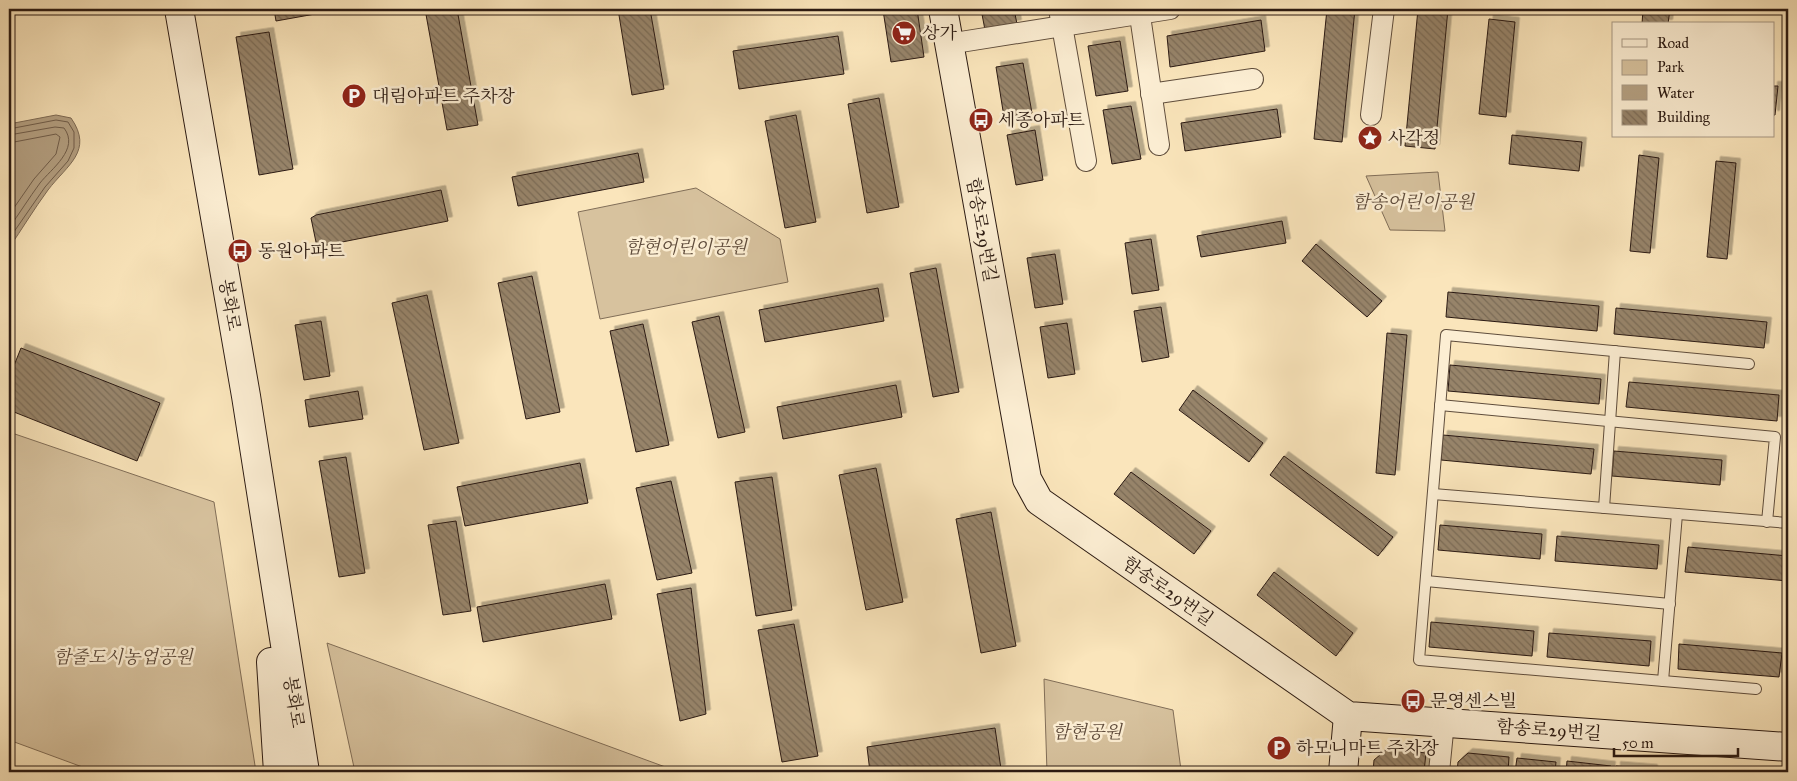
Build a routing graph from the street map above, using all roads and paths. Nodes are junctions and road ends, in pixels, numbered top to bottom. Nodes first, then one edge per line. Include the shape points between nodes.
1 (179, 9) edge
2 (943, 9) edge
3 (1170, 9) edge
4 (1384, 9) edge
5 (1139, 12) edge
6 (1060, 18) edge
7 (948, 44) junction
8 (1252, 79) dead end
9 (1151, 94) junction
10 (1371, 115) dead end
11 (1158, 145) dead end
12 (1086, 162) dead end
13 (1615, 351) junction
14 (1749, 364) dead end
15 (1440, 405) junction
16 (1610, 422) junction
17 (1433, 494) junction
18 (1604, 508) junction
19 (1677, 514) junction
20 (1767, 522) junction
21 (1788, 523) edge
22 (269, 543) junction
23 (1426, 581) junction
24 (1670, 604) junction
25 (1663, 681) junction
26 (1756, 689) dead end
27 (1348, 716) junction
28 (1444, 722) junction
29 (1788, 747) edge
30 (278, 772) edge
31 (305, 772) edge
32 (1343, 772) edge
33 (1439, 772) edge

1 - 22 street, 봉화로
2 - 7 street, 함송로29번길
3 - 5 street
4 - 10 street
5 - 6 street
5 - 9 street
6 - 7 street
6 - 12 street
7 - 27 street, 함송로29번길 via 1027,479 1039,500
8 - 9 street
9 - 11 street
13 - 14 lane
13 - 15 lane via 1446,335
13 - 16 lane
15 - 16 lane
15 - 17 lane
16 - 18 lane
16 - 20 lane via 1775,437
17 - 18 lane
17 - 23 lane
18 - 19 lane
19 - 20 lane
19 - 24 lane
20 - 21 lane
22 - 30 street, 봉화로 via 268,613
22 - 31 street, 봉화로
23 - 24 lane
23 - 25 lane via 1419,660
24 - 25 lane
25 - 26 lane
27 - 28 street, 함송로29번길
27 - 32 street
28 - 29 street, 함송로29번길
28 - 33 street

